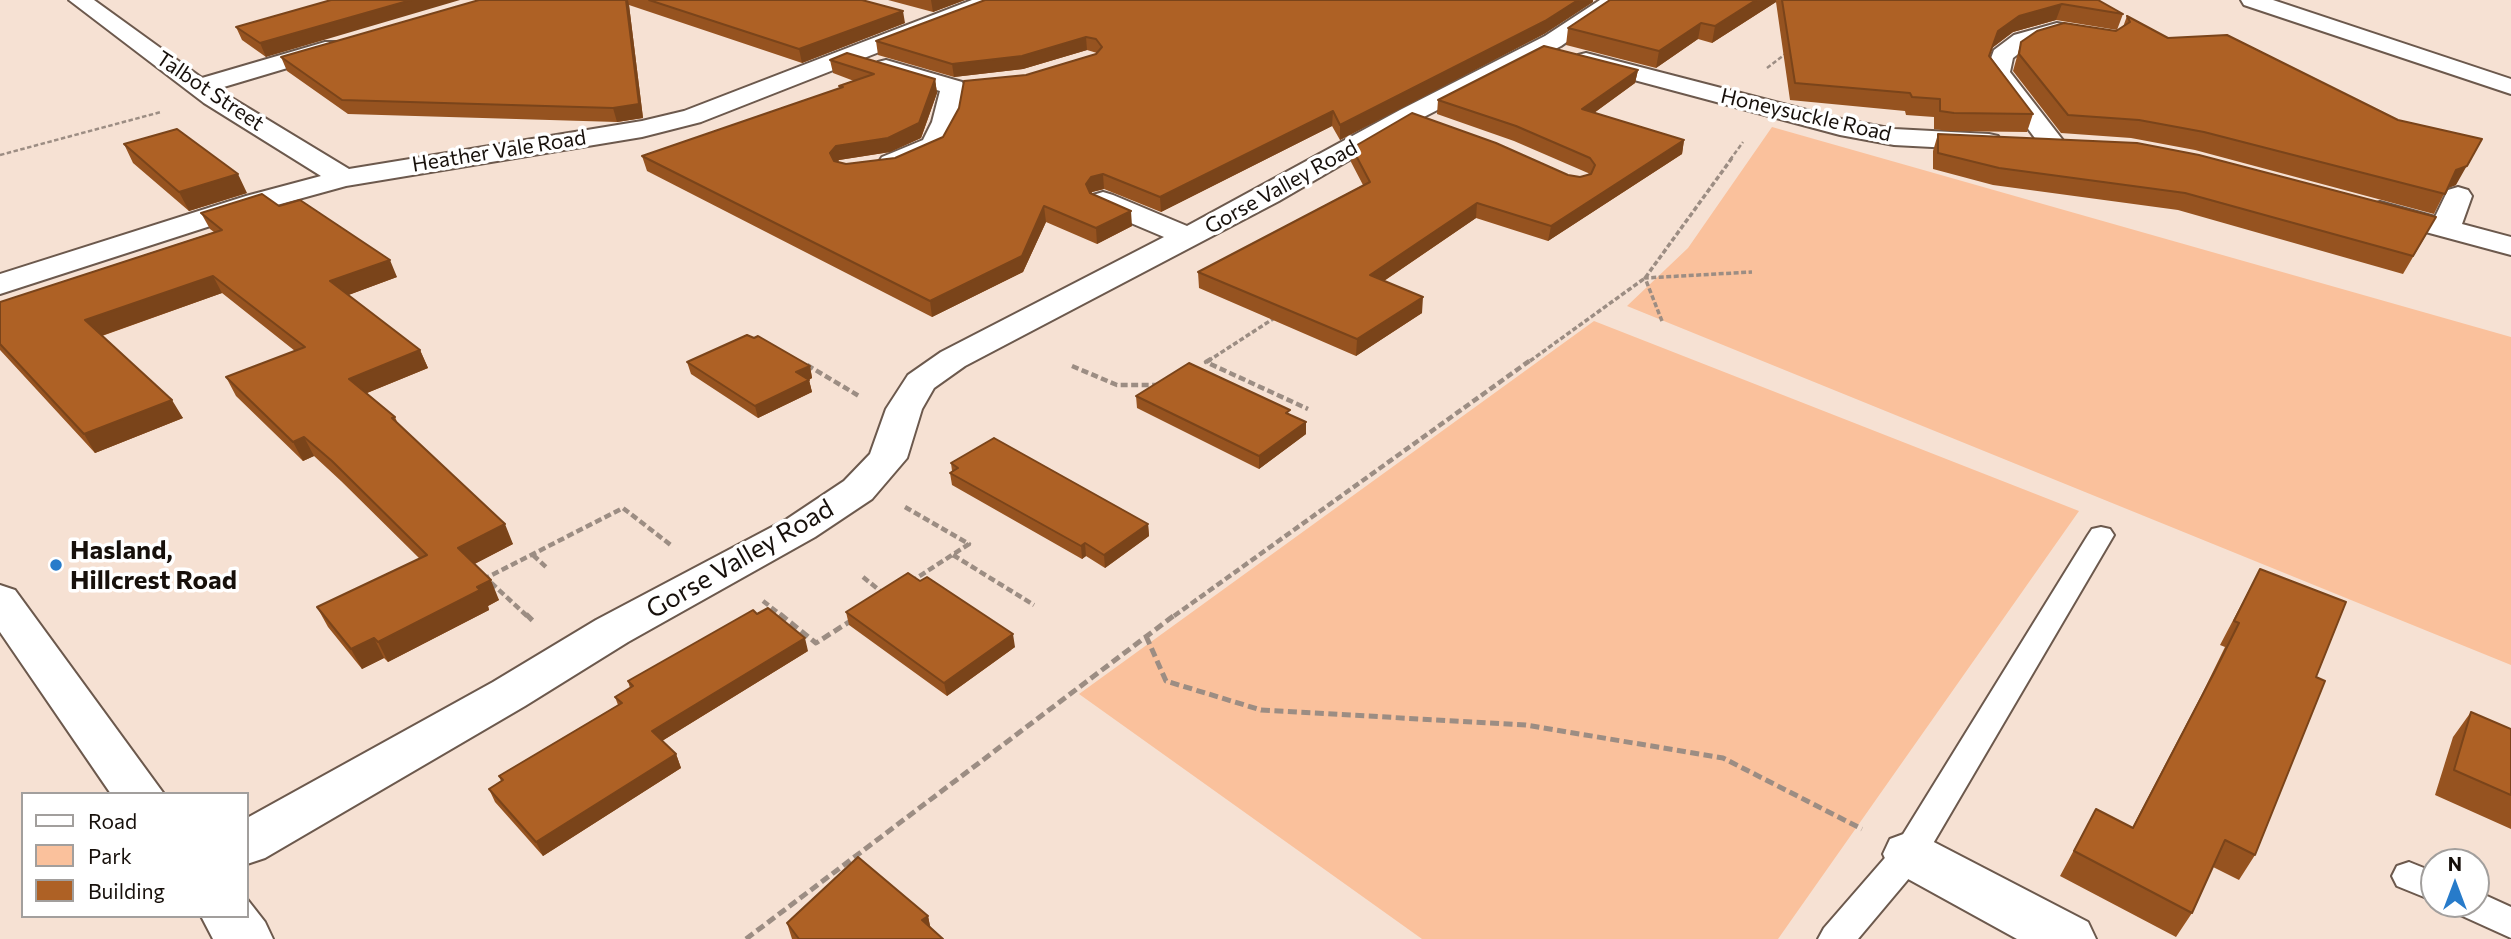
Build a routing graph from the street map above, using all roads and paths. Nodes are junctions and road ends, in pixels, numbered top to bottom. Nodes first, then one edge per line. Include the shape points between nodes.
1 (80, 0) edge
2 (991, 0) edge
3 (1615, 0) edge
4 (2252, 0) edge
5 (2320, 0) edge
6 (2359, 12) dead end
7 (902, 13) edge
8 (2029, 14) edge
9 (935, 22) junction
10 (2057, 30) junction
11 (2097, 36) edge
12 (359, 39) edge
13 (1540, 48) junction
14 (1788, 51) edge
15 (850, 57) junction
16 (979, 84) edge
17 (953, 87) junction
18 (2511, 87) edge
19 (206, 92) junction
20 (1759, 106) junction
21 (1409, 115) junction
22 (1448, 129) edge
23 (0, 155) edge
24 (873, 165) edge
25 (344, 178) junction
26 (2458, 196) edge
27 (1103, 201) edge
28 (2357, 205) edge
29 (2445, 229) junction
30 (1189, 237) junction
31 (2511, 246) edge
32 (1752, 272) dead end
33 (1645, 278) junction
34 (0, 284) edge
35 (1281, 314) edge
36 (1662, 321) dead end
37 (799, 361) edge
38 (1206, 362) junction
39 (1072, 366) dead end
40 (1197, 368) edge
41 (1168, 385) edge
42 (904, 409) junction
43 (1308, 409) dead end
44 (864, 484) junction
45 (2101, 535) dead end
46 (533, 555) junction
47 (953, 555) junction
48 (547, 568) dead end
49 (717, 574) junction
50 (863, 577) dead end
51 (909, 583) edge
52 (0, 600) edge
53 (877, 604) edge
54 (1034, 604) dead end
55 (857, 617) edge
56 (1146, 636) junction
57 (571, 656) junction
58 (138, 792) edge
59 (248, 842) edge
60 (1909, 853) junction
61 (2490, 913) edge
62 (229, 918) edge
63 (2511, 923) edge
64 (245, 939) edge
65 (746, 939) edge
66 (1836, 939) edge
67 (2068, 939) edge

1 - 19 main road, Talbot Street
2 - 9 main road, Heather Vale Road
3 - 13 main road, Gorse Valley Road
4 - 18 main road
5 - 6 main road
7 - 9 main road
8 - 10 main road
9 - 15 main road, Heather Vale Road
10 - 11 main road
10 - 20 main road, Honeysuckle Road via 2022,40 2002,55 1998,72 2043,143 1894,136
12 - 19 main road
13 - 20 main road, Honeysuckle Road
13 - 21 main road, Gorse Valley Road
14 - 20 path via 1767,68
15 - 17 main road
15 - 25 main road, Heather Vale Road via 692,117 390,175
16 - 17 main road
17 - 24 main road via 934,145 897,162
19 - 23 path
19 - 25 main road, Talbot Street
20 - 33 path via 1752,129
21 - 22 main road
21 - 30 main road, Gorse Valley Road
25 - 34 main road, Heather Vale Road
26 - 29 main road
27 - 30 main road, Gorse Valley Road
28 - 29 main road
29 - 31 main road
30 - 42 main road, Gorse Valley Road via 953,359 920,382
32 - 33 path
33 - 36 path
33 - 56 path
35 - 38 path
37 - 42 path via 864,399
38 - 40 path
38 - 43 path
39 - 41 path via 1117,385
42 - 44 main road, Gorse Valley Road via 888,458
44 - 47 path via 969,544
44 - 49 main road, Gorse Valley Road via 801,528
45 - 60 lane
46 - 48 path
46 - 49 path via 623,508
46 - 57 path via 486,578
47 - 51 path
47 - 54 path
49 - 55 path via 816,643
49 - 57 main road, Gorse Valley Road
50 - 53 path via 887,597
52 - 58 main road
56 - 60 path via 1166,681 1261,710 1526,725 1723,758
56 - 65 path
57 - 59 main road, Gorse Valley Road
60 - 66 lane
60 - 67 main road
61 - 63 lane
62 - 64 main road

